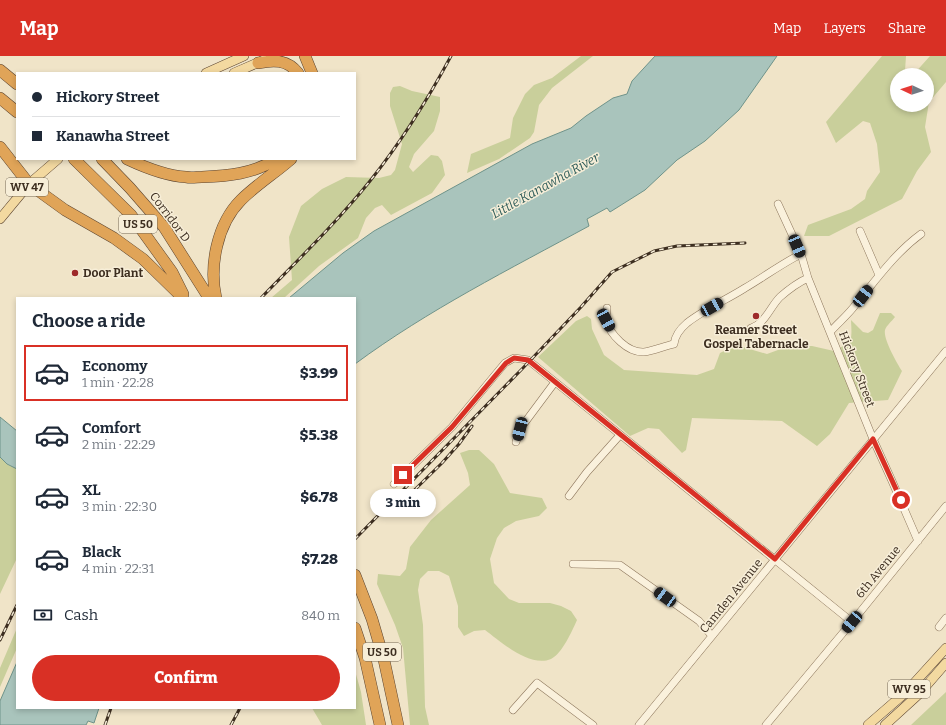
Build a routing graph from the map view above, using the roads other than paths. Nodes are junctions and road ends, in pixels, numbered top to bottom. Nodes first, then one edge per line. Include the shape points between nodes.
1 (244, 56) edge
2 (274, 56) edge
3 (293, 56) edge
4 (306, 56) edge
5 (258, 63) junction
6 (0, 70) edge
7 (208, 72) edge
8 (236, 72) edge
9 (298, 72) edge
10 (299, 72) edge
11 (312, 72) edge
12 (16, 83) edge
13 (0, 98) edge
14 (16, 111) edge
15 (0, 147) edge
16 (57, 160) edge
17 (75, 160) edge
18 (103, 160) edge
19 (130, 160) edge
20 (275, 160) edge
21 (290, 160) edge
22 (29, 184) junction
23 (778, 204) dead end
24 (0, 219) edge
25 (860, 231) dead end
26 (921, 234) dead end
27 (801, 254) junction
28 (879, 274) junction
29 (808, 278) junction
30 (209, 291) edge
31 (182, 297) edge
32 (185, 297) edge
33 (607, 308) dead end
34 (750, 328) dead end
35 (831, 331) junction
36 (946, 351) edge
37 (555, 382) junction
38 (620, 435) junction
39 (873, 439) junction
40 (516, 442) dead end
41 (394, 484) dead end
42 (569, 496) dead end
43 (946, 506) edge
44 (918, 541) junction
45 (775, 559) junction
46 (573, 564) dead end
47 (357, 578) edge
48 (946, 618) edge
49 (852, 622) junction
50 (939, 627) dead end
51 (356, 631) edge
52 (712, 636) junction
53 (946, 648) edge
54 (946, 662) edge
55 (513, 710) dead end
56 (380, 725) edge
57 (398, 725) edge
58 (593, 725) edge
59 (639, 725) edge
60 (766, 725) edge
61 (868, 725) edge
62 (885, 725) edge

1 - 7 main road
2 - 5 main road
3 - 10 highway
4 - 11 highway
5 - 8 main road
5 - 9 highway via 279,61
6 - 12 highway
13 - 14 highway
15 - 22 highway
16 - 22 main road, WV 47
17 - 32 highway, US 50 via 131,215 172,272
18 - 30 highway, Corridor D / US 50 via 164,227
19 - 20 highway via 186,178 247,172
21 - 30 highway via 240,200 224,224
22 - 24 main road, WV 47
22 - 31 highway via 64,210 114,238 144,259
23 - 27 street, Hickory Street
25 - 28 street
26 - 28 street
27 - 29 street, Hickory Street
27 - 33 street via 686,324 676,336 674,344 643,352 622,345 606,320
28 - 35 street via 855,306
29 - 34 street via 780,298 756,327
29 - 35 street, Hickory Street
35 - 39 street, Hickory Street
36 - 39 street, Camden Avenue
37 - 38 street
37 - 40 street via 520,429
37 - 41 street via 528,360 514,358 506,363 452,427
38 - 42 street
38 - 45 street
39 - 44 street, Hickory Street
39 - 45 street, Camden Avenue
43 - 44 street, 6th Avenue
44 - 49 street, 6th Avenue
45 - 49 street
45 - 52 street, Camden Avenue
46 - 52 street via 620,565 699,621
47 - 57 highway, US 50 via 384,660
48 - 50 street
49 - 60 street, 6th Avenue
51 - 56 highway, US 50 via 365,658
52 - 59 street, Camden Avenue
53 - 61 main road, WV 95 via 906,692
54 - 62 main road, WV 95 via 919,694
55 - 58 street via 537,683

